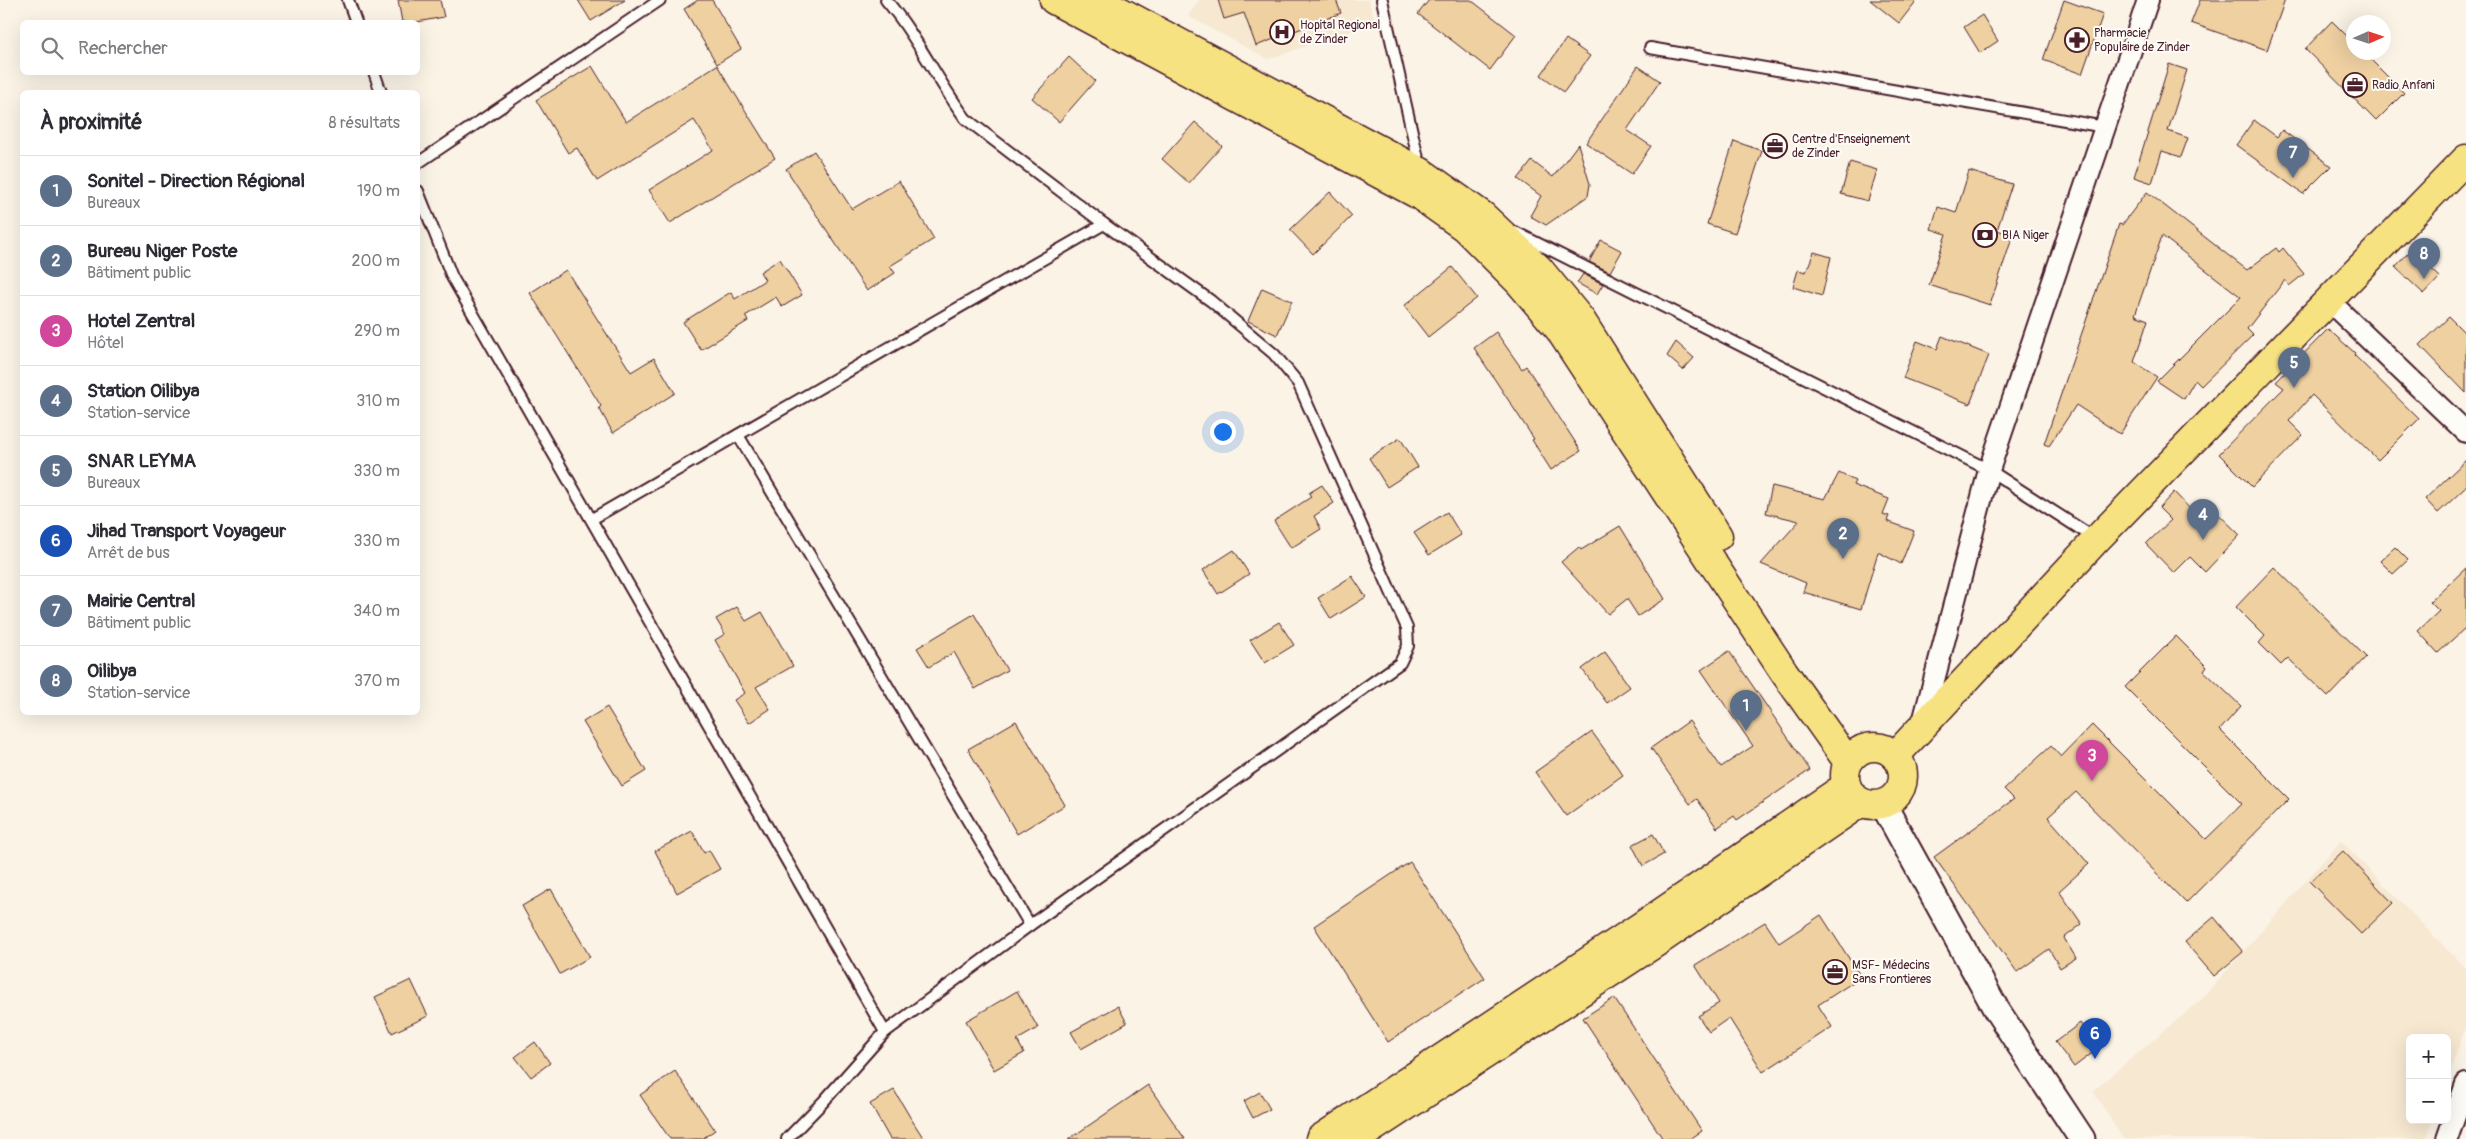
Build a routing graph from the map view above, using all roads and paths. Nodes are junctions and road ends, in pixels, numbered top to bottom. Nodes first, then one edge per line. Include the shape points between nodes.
1 (348, 0) edge
2 (660, 0) edge
3 (886, 0) edge
4 (1054, 0) edge
5 (1099, 0) edge
6 (1382, 0) edge
7 (2148, 0) edge
8 (355, 20) edge
9 (1650, 48) dead end
10 (375, 75) edge
11 (380, 90) edge
12 (2105, 127) junction
13 (2466, 159) edge
14 (420, 162) edge
15 (1420, 183) junction
16 (420, 195) edge
17 (1483, 216) junction
18 (1104, 224) junction
19 (2328, 300) junction
20 (2466, 432) edge
21 (738, 435) junction
22 (1989, 470) junction
23 (592, 519) junction
24 (2096, 540) junction
25 (1922, 727) junction
26 (1895, 756) junction
27 (1859, 781) junction
28 (1030, 925) junction
29 (885, 1032) junction
30 (2466, 1084) edge
31 (787, 1139) edge
32 (1320, 1139) edge
33 (1356, 1139) edge
34 (2082, 1139) edge
35 (2447, 1139) edge

1 - 8 lane
2 - 14 lane
3 - 18 lane via 909,29 966,119
4 - 15 highway
5 - 15 highway
6 - 15 lane
7 - 12 street
9 - 12 lane
10 - 11 lane
12 - 22 street
13 - 19 highway
15 - 17 highway
15 - 27 highway via 1519,282 1559,329
16 - 23 lane via 452,277
17 - 22 lane
17 - 27 highway via 1539,269 1581,320 1720,540
18 - 21 lane
18 - 28 lane via 1244,328 1274,354 1298,383 1407,628 1408,646 1400,662
19 - 20 street
19 - 24 highway
21 - 23 lane
21 - 28 lane
22 - 24 lane
22 - 25 street
23 - 29 lane
24 - 25 highway
25 - 26 highway
26 - 27 highway via 1874,747
26 - 27 highway via 1901,764 1902,783 1898,792
27 - 32 highway
27 - 33 highway via 1663,938
27 - 34 street via 1996,1009
28 - 29 lane
29 - 31 lane
30 - 35 street

